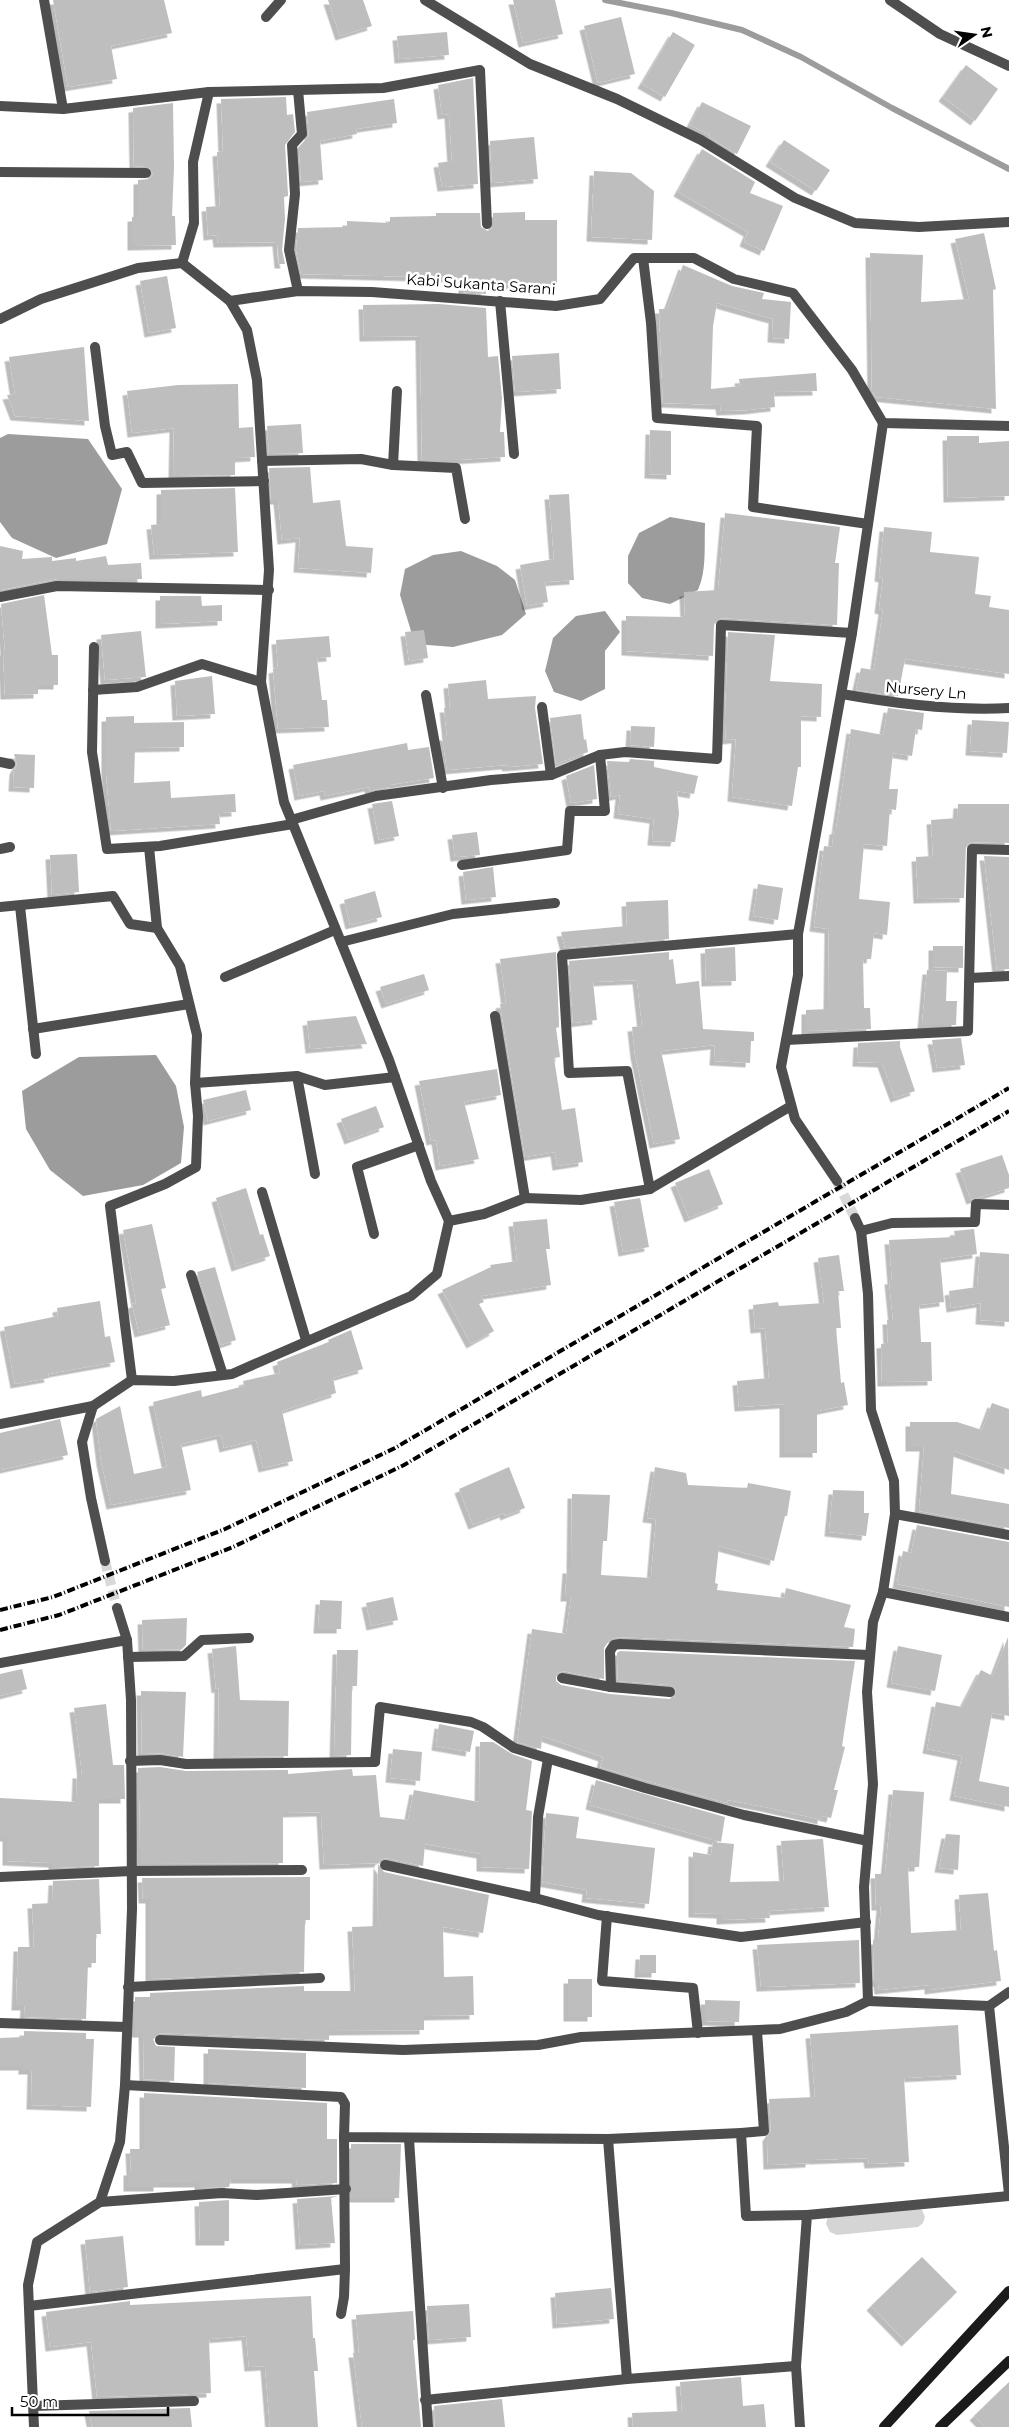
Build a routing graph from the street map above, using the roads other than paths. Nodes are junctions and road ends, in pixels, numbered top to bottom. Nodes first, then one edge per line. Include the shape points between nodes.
1 (44, 0) edge
2 (281, 0) edge
3 (425, 0) edge
4 (890, 0) edge
5 (266, 17) dead end
6 (1009, 66) edge
7 (298, 90) junction
8 (209, 92) junction
9 (0, 106) edge
10 (63, 109) junction
11 (0, 172) edge
12 (146, 173) dead end
13 (1009, 222) edge
14 (487, 224) dead end
15 (643, 258) junction
16 (182, 263) junction
17 (298, 291) junction
18 (230, 302) junction
19 (500, 302) junction
20 (0, 319) edge
21 (95, 347) dead end
22 (397, 391) dead end
23 (883, 422) junction
24 (1009, 426) edge
25 (514, 454) dead end
26 (262, 461) junction
27 (393, 465) junction
28 (264, 481) junction
29 (464, 519) dead end
30 (868, 524) junction
31 (269, 590) junction
32 (0, 597) edge
33 (852, 633) junction
34 (94, 647) dead end
35 (261, 682) junction
36 (94, 690) junction
37 (842, 694) junction
38 (426, 695) dead end
39 (542, 707) dead end
40 (1009, 708) edge
41 (600, 755) junction
42 (551, 775) junction
43 (443, 788) junction
44 (292, 822) junction
45 (149, 847) junction
46 (1009, 850) edge
47 (462, 865) dead end
48 (556, 903) dead end
49 (20, 906) junction
50 (0, 907) edge
51 (158, 928) junction
52 (335, 930) junction
53 (798, 934) junction
54 (340, 942) junction
55 (1009, 976) edge
56 (225, 977) dead end
57 (970, 978) junction
58 (189, 1004) junction
59 (495, 1016) dead end
60 (33, 1029) junction
61 (786, 1040) junction
62 (36, 1054) dead end
63 (297, 1076) junction
64 (395, 1077) junction
65 (195, 1083) junction
66 (791, 1106) junction
67 (419, 1145) junction
68 (315, 1174) dead end
69 (837, 1181) tunnel mouth
70 (650, 1189) junction
71 (262, 1192) dead end
72 (525, 1198) junction
73 (1009, 1205) edge
74 (855, 1218) tunnel mouth
75 (449, 1221) junction
76 (861, 1231) junction
77 (374, 1234) dead end
78 (191, 1275) dead end
79 (306, 1340) junction
80 (223, 1375) junction
81 (132, 1380) junction
82 (93, 1406) junction
83 (0, 1424) edge
84 (895, 1514) junction
85 (1009, 1535) edge
86 (105, 1561) tunnel mouth
87 (883, 1592) junction
88 (117, 1608) tunnel mouth
89 (1009, 1617) edge
90 (249, 1638) dead end
91 (127, 1640) junction
92 (869, 1655) junction
93 (128, 1657) junction
94 (0, 1663) edge
95 (562, 1678) dead end
96 (612, 1687) junction
97 (670, 1692) dead end
98 (548, 1759) junction
99 (130, 1761) junction
100 (868, 1841) junction
101 (385, 1865) dead end
102 (302, 1870) dead end
103 (132, 1871) junction
104 (0, 1877) edge
105 (535, 1898) junction
106 (607, 1916) junction
107 (866, 1922) junction
108 (320, 1978) dead end
109 (128, 1986) junction
110 (1009, 1992) edge
111 (868, 2000) junction
112 (990, 2006) junction
113 (0, 2023) edge
114 (126, 2027) junction
115 (757, 2032) junction
116 (698, 2034) junction
117 (160, 2040) dead end
118 (126, 2085) junction
119 (742, 2133) junction
120 (344, 2137) junction
121 (409, 2139) junction
122 (608, 2139) junction
123 (346, 2189) junction
124 (1009, 2195) edge
125 (100, 2202) junction
126 (807, 2215) junction
127 (345, 2269) junction
128 (1009, 2291) edge
129 (29, 2306) junction
130 (341, 2314) dead end
131 (1009, 2361) edge
132 (796, 2366) junction
133 (627, 2379) junction
134 (426, 2400) junction
135 (194, 2401) dead end
136 (33, 2406) junction
137 (34, 2427) edge
138 (428, 2427) edge
139 (800, 2427) edge
140 (884, 2427) edge
141 (940, 2427) edge

1 - 10 street
2 - 5 street
3 - 13 street via 530,64 626,103 701,140 795,198 855,223 919,227
4 - 6 street via 940,34
7 - 8 street
7 - 14 street via 383,88 480,70
7 - 17 street via 302,134 292,145 295,194 289,250
8 - 10 street
8 - 16 street via 193,162 194,223
9 - 10 street
11 - 12 street
15 - 19 street, Kabi Sukanta Sarani via 634,258 600,299 556,306
15 - 23 street via 694,258 734,279 793,294 852,370
15 - 30 street via 657,418 757,426 754,507
16 - 18 street
16 - 20 street via 138,268 41,299
17 - 18 street, Kabi Sukanta Sarani
17 - 19 street, Kabi Sukanta Sarani via 372,292
18 - 26 street via 247,330 257,380
19 - 25 street
21 - 28 street via 112,455 127,452 142,483
22 - 27 street
23 - 24 street
23 - 30 street
26 - 27 street via 361,460
26 - 28 street
27 - 29 street via 456,468
28 - 31 street
30 - 33 street
31 - 32 street via 57,586
31 - 35 street
33 - 37 street
33 - 41 street via 721,625 716,759 624,752
34 - 36 street
35 - 36 street via 202,664 137,687
35 - 44 street via 284,802
36 - 45 street via 92,752 107,849
37 - 40 street, Nursery Ln via 885,702 969,710
37 - 53 street
38 - 43 street
39 - 42 street
41 - 42 street
41 - 47 street via 605,811 570,811 567,850
42 - 43 street
43 - 44 street via 376,796
44 - 45 street
44 - 52 street
45 - 51 street
46 - 57 street via 972,850
48 - 54 street via 453,914
49 - 50 street
49 - 51 street via 114,896 130,924
49 - 60 street
51 - 58 street via 180,966
52 - 54 street
52 - 56 street
53 - 61 street via 798,974
53 - 70 street via 562,955 569,1073 627,1071
54 - 64 street
55 - 57 street
57 - 61 street via 968,1031
58 - 60 street
58 - 65 street via 197,1034
59 - 72 street
60 - 62 street
61 - 66 street via 781,1067
63 - 64 street via 325,1085
63 - 65 street
63 - 68 street
64 - 67 street
65 - 81 street via 198,1116 196,1167 165,1184 110,1206
66 - 69 street via 795,1119
66 - 70 street
67 - 75 street
67 - 77 street via 357,1167
70 - 72 street via 581,1200
71 - 79 street
72 - 75 street via 484,1214
73 - 76 street via 976,1204 976,1222 892,1223
74 - 76 street
75 - 79 street via 437,1274 411,1296
76 - 84 street via 868,1294 871,1410 894,1481
78 - 80 street
79 - 80 street via 232,1374
80 - 81 street via 174,1381
81 - 82 street
82 - 83 street
82 - 86 street via 82,1442
84 - 85 street
84 - 87 street
87 - 89 street
87 - 92 street via 873,1622
88 - 91 street
90 - 93 street via 202,1640 184,1656
91 - 93 street
91 - 94 street
92 - 96 street via 620,1644 610,1650
92 - 100 street via 867,1692 873,1784
93 - 99 street
95 - 96 street
96 - 97 street
98 - 99 street via 514,1748 471,1722 380,1707 374,1762 186,1764 160,1760
98 - 100 street via 744,1815
98 - 105 street via 538,1817
99 - 103 street
100 - 107 street via 864,1887
101 - 105 street
102 - 103 street
103 - 104 street
103 - 109 street
105 - 106 street
106 - 107 street via 740,1937
106 - 116 street via 602,1981 693,1988
107 - 111 street
108 - 109 street
109 - 114 street
110 - 112 street
111 - 112 street
111 - 115 street via 846,2012
112 - 124 street
113 - 114 street
114 - 118 street
115 - 116 street
115 - 119 street via 764,2131
116 - 117 street via 581,2037 538,2045 403,2050
118 - 120 street via 333,2095 341,2097 345,2104
118 - 125 street via 120,2142
119 - 122 street
119 - 126 street via 746,2216
120 - 121 street
120 - 123 street
121 - 122 street
121 - 134 street
122 - 133 street
123 - 125 street via 257,2195 222,2193
123 - 127 street
124 - 126 street
125 - 129 street via 38,2242 28,2285
126 - 132 street
127 - 129 street
127 - 130 street
128 - 140 main road
129 - 136 street
131 - 141 main road
132 - 133 street
132 - 139 street
133 - 134 street
134 - 138 street
135 - 136 street
136 - 137 street

